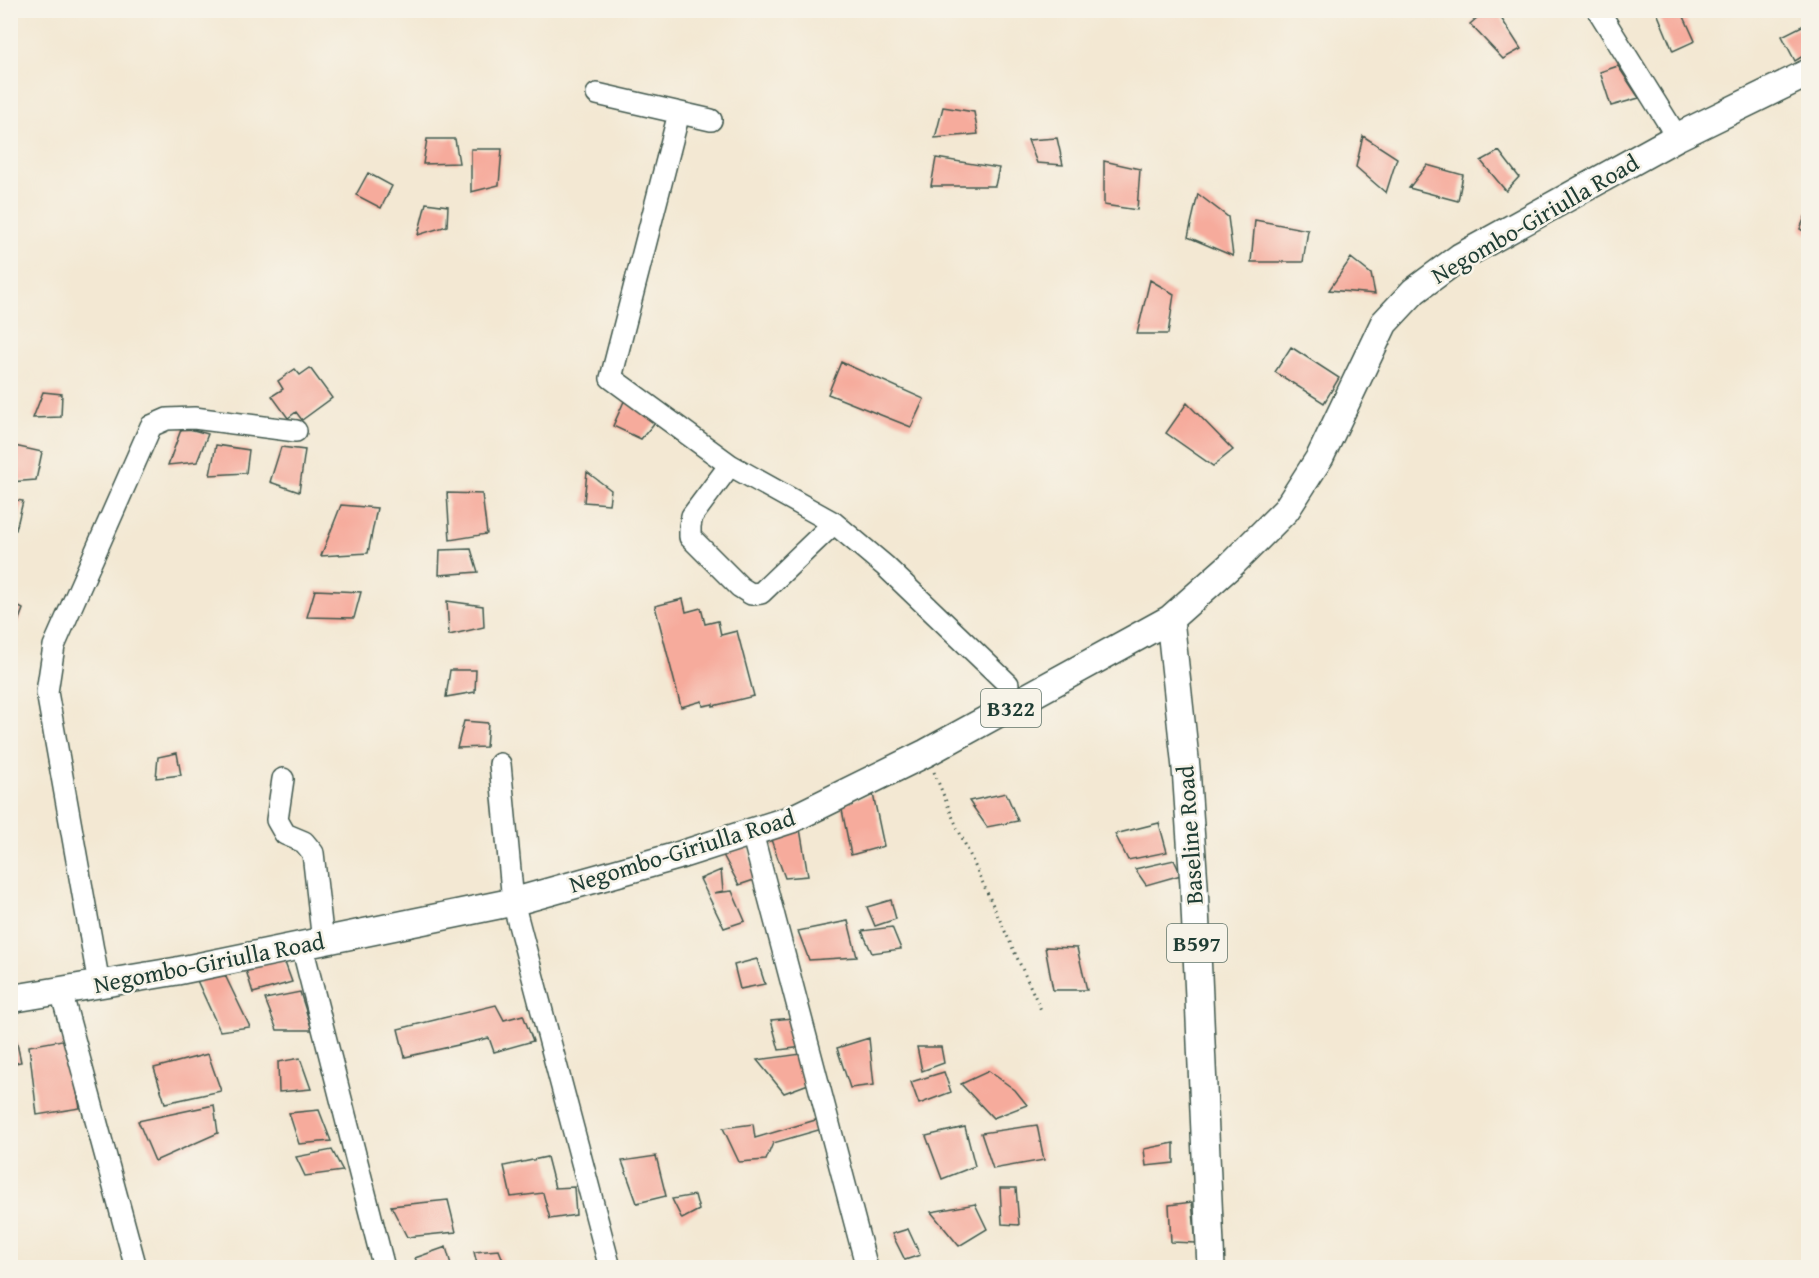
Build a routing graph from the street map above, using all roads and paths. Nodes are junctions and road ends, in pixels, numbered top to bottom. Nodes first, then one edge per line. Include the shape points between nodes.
1 (1598, 10) edge
2 (1809, 73) edge
3 (597, 94) dead end
4 (679, 112) junction
5 (711, 120) dead end
6 (1677, 137) junction
7 (296, 431) dead end
8 (730, 465) junction
9 (834, 523) junction
10 (1170, 619) junction
11 (1008, 684) dead end
12 (926, 753) junction
13 (500, 764) dead end
14 (283, 779) dead end
15 (752, 833) junction
16 (513, 902) junction
17 (313, 944) junction
18 (99, 984) junction
19 (61, 991) junction
20 (10, 999) edge
21 (1042, 1012) dead end
22 (136, 1268) edge
23 (384, 1268) edge
24 (610, 1268) edge
25 (867, 1268) edge
26 (1211, 1268) edge

1 - 6 street
2 - 6 main road, Negombo-Giriulla Road / B322
3 - 4 street
4 - 5 street
4 - 8 street via 611,378
6 - 10 main road, Negombo-Giriulla Road / B322 via 1460,257 1414,291 1384,323 1320,456 1286,510
7 - 18 street via 194,418 167,419 151,426 54,646 47,692
8 - 9 street
8 - 9 street via 692,516 690,537 751,594 761,593
9 - 11 street via 885,566
10 - 12 main road, Negombo-Giriulla Road / B322
10 - 26 main road, Baseline Road / B597 via 1194,885
12 - 15 main road, Negombo-Giriulla Road / B322 via 792,819
12 - 21 path
13 - 16 street
14 - 17 street via 276,820 285,834 304,842 314,853
15 - 16 main road, Negombo-Giriulla Road / B322
15 - 25 street
16 - 17 main road, Negombo-Giriulla Road / B322
16 - 24 street
17 - 18 main road, Negombo-Giriulla Road / B322
17 - 23 street
18 - 19 main road, Negombo-Giriulla Road / B322
19 - 20 main road, Negombo-Giriulla Road / B322
19 - 22 street

